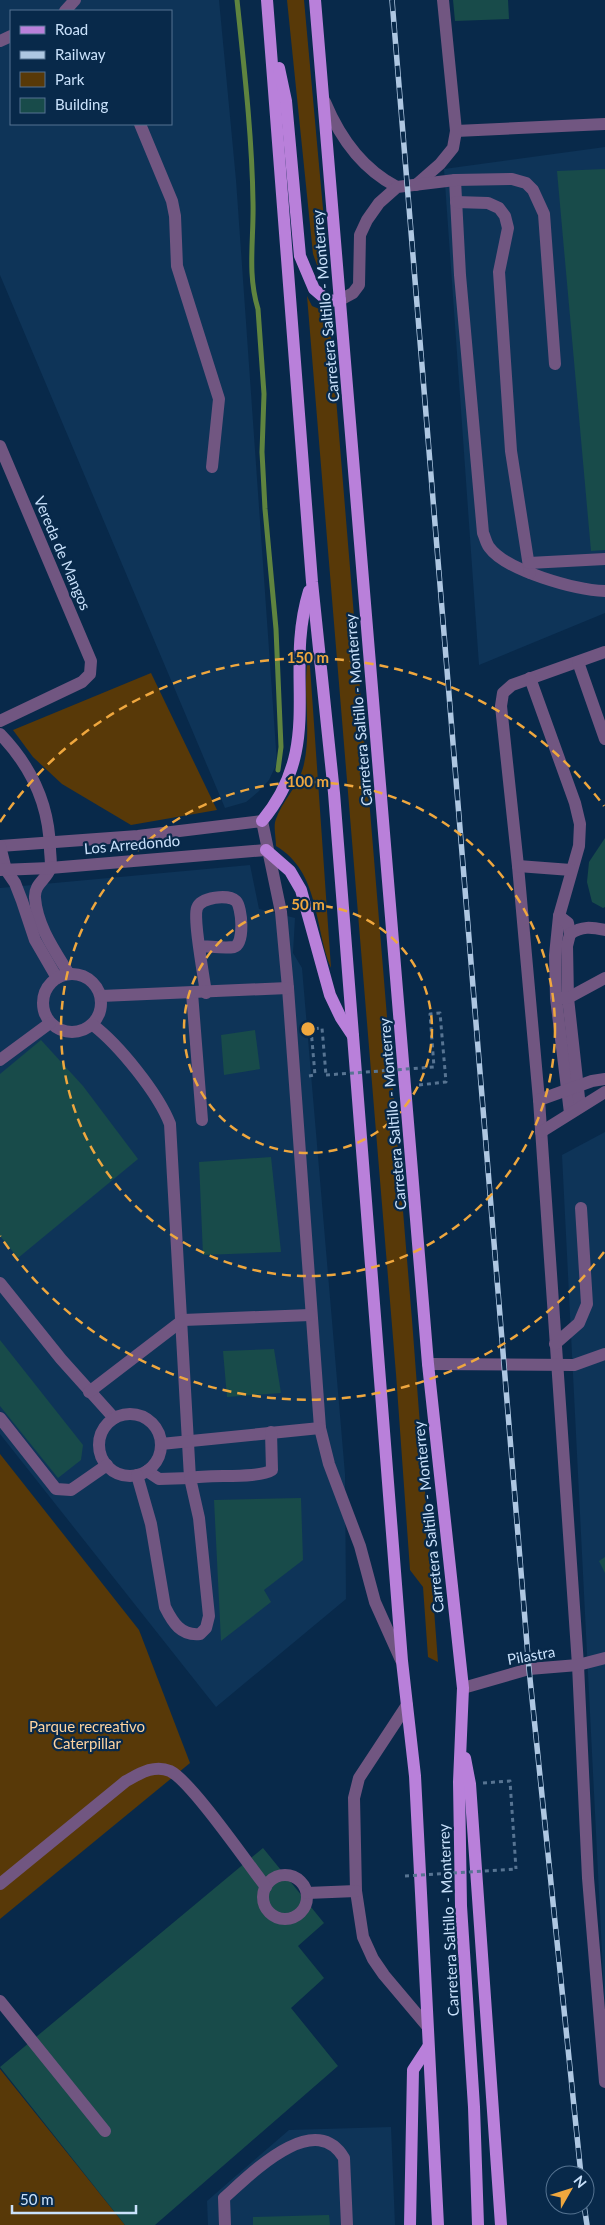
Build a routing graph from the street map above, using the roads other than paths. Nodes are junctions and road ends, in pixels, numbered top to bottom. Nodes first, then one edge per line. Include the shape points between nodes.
1 (267, 0) edge
2 (315, 0) edge
3 (444, 0) edge
4 (78, 4) edge
5 (67, 10) edge
6 (269, 24) junction
7 (324, 101) junction
8 (605, 124) edge
9 (140, 125) edge
10 (456, 130) junction
11 (455, 180) junction
12 (416, 185) junction
13 (398, 187) junction
14 (456, 202) junction
15 (340, 300) junction
16 (554, 364) dead end
17 (0, 446) edge
18 (212, 467) dead end
19 (605, 559) edge
20 (529, 568) junction
21 (312, 582) junction
22 (605, 591) edge
23 (605, 652) edge
24 (578, 662) junction
25 (530, 678) junction
26 (600, 705) edge
27 (0, 721) edge
28 (0, 734) edge
29 (605, 739) edge
30 (262, 821) junction
31 (50, 843) junction
32 (0, 846) edge
33 (266, 850) junction
34 (518, 866) junction
35 (50, 868) junction
36 (3, 870) edge
37 (571, 870) junction
38 (559, 916) junction
39 (605, 930) edge
40 (570, 934) junction
41 (199, 946) junction
42 (69, 974) junction
43 (56, 978) junction
44 (605, 978) edge
45 (288, 988) junction
46 (192, 993) junction
47 (206, 993) junction
48 (101, 996) junction
49 (562, 998) junction
50 (50, 1023) junction
51 (93, 1025) junction
52 (353, 1036) junction
53 (0, 1060) edge
54 (605, 1079) edge
55 (571, 1089) junction
56 (605, 1092) edge
57 (539, 1100) junction
58 (575, 1110) junction
59 (202, 1120) dead end
60 (541, 1132) junction
61 (581, 1208) dead end
62 (0, 1282) edge
63 (310, 1315) junction
64 (183, 1320) junction
65 (555, 1344) junction
66 (605, 1354) edge
67 (428, 1364) junction
68 (556, 1364) junction
69 (89, 1392) junction
70 (0, 1418) edge
71 (114, 1418) junction
72 (320, 1428) junction
73 (271, 1432) junction
74 (190, 1440) junction
75 (162, 1444) junction
76 (107, 1465) junction
77 (142, 1473) junction
78 (190, 1478) junction
79 (605, 1658) edge
80 (402, 1661) junction
81 (578, 1665) junction
82 (463, 1688) junction
83 (407, 1706) junction
84 (461, 1739) junction
85 (0, 1884) edge
86 (266, 1887) junction
87 (356, 1891) junction
88 (306, 1893) junction
89 (0, 2001) edge
90 (427, 2026) junction
91 (428, 2047) junction
92 (605, 2082) edge
93 (105, 2131) dead end
94 (225, 2225) edge
95 (347, 2225) edge
96 (410, 2225) edge
97 (438, 2225) edge
98 (478, 2225) edge
99 (501, 2225) edge

1 - 6 main road, Carretera Saltillo - Monterrey
2 - 7 main road, Carretera Saltillo - Monterrey
3 - 10 street
4 - 5 street
6 - 15 main road via 286,101 300,256 314,289 328,301
6 - 21 main road, Carretera Saltillo - Monterrey
7 - 13 street via 354,153 380,178
7 - 15 main road, Carretera Saltillo - Monterrey
8 - 10 street
9 - 18 street via 172,201 177,266 220,399
10 - 12 street via 453,148
11 - 12 street
11 - 14 street
11 - 16 street via 512,179 534,190 544,214
12 - 13 street
13 - 15 street via 379,203 367,220 360,235 359,285 347,298
14 - 20 street via 482,533 490,548 506,560
14 - 20 street via 488,203 499,208 508,228 499,272 511,451
15 - 67 main road, Carretera Saltillo - Monterrey
17 - 27 street, Vereda de Mangos via 91,661 90,674 82,682
19 - 20 street
20 - 22 street via 587,591
21 - 30 main road via 303,628 298,748 282,795
21 - 52 main road, Carretera Saltillo - Monterrey via 334,793
23 - 24 street
24 - 25 street
24 - 26 street
25 - 34 street via 512,685 503,693 501,706
25 - 37 street via 580,824 579,846
26 - 29 street
28 - 31 street via 37,785 46,811
30 - 31 street, Los Arredondo
30 - 33 street
31 - 32 street, Los Arredondo
31 - 35 street
32 - 36 street
33 - 35 street, Los Arredondo
33 - 45 street via 281,912
33 - 52 main road via 290,871 301,890 330,995
34 - 37 street
34 - 57 street
35 - 36 street, Los Arredondo
35 - 42 street via 35,890 35,900 45,934
36 - 43 street via 15,883 35,940
37 - 38 street
38 - 40 street via 568,923
38 - 49 street via 555,955
39 - 40 street via 580,928
40 - 49 street
41 - 41 street via 197,908 208,899 235,900 239,906 240,943 235,947
41 - 47 street
42 - 43 street
42 - 48 street via 89,979
43 - 50 street via 45,991 43,999
44 - 49 street
45 - 47 street
45 - 63 street
46 - 47 street
46 - 48 street
46 - 59 street
48 - 51 street via 99,1016
49 - 55 street
50 - 51 street via 66,1032 85,1030
50 - 53 street
51 - 64 street via 145,1082 163,1106 170,1124
52 - 80 main road, Carretera Saltillo - Monterrey
54 - 55 street
55 - 57 street
55 - 58 street
56 - 58 street
57 - 60 street
58 - 60 street
60 - 65 street
61 - 65 street via 587,1304 579,1323
62 - 69 street
63 - 64 street
63 - 72 street
64 - 69 street
64 - 74 street
65 - 68 street
66 - 68 street via 574,1365
67 - 68 street
67 - 82 main road, Carretera Saltillo - Monterrey
68 - 81 street
69 - 71 street
70 - 76 street via 56,1488 62,1491 71,1490
71 - 75 street via 122,1414 140,1415 155,1426
71 - 76 street via 101,1435 102,1456
72 - 73 street
72 - 80 street via 329,1464 360,1546 375,1602
73 - 74 street
73 - 78 street via 272,1470 264,1475
74 - 75 street
74 - 78 street
75 - 77 street via 155,1464
76 - 77 street via 126,1475
77 - 78 street via 159,1479
77 - 78 street via 165,1607 177,1627 191,1635 200,1634 206,1628 209,1616 199,1518
79 - 81 street, Pilastra
80 - 83 main road, Carretera Saltillo - Monterrey
81 - 82 street, Pilastra via 529,1669
81 - 92 street via 588,1878
82 - 84 main road, Carretera Saltillo - Monterrey
83 - 87 street via 359,1778 354,1798
83 - 90 main road, Carretera Saltillo - Monterrey via 416,1786
84 - 98 main road, Carretera Saltillo - Monterrey via 461,1906
84 - 99 main road via 470,1784
85 - 86 street via 126,1781 149,1769 169,1771 188,1786
86 - 88 street via 270,1881 284,1876 299,1880
86 - 88 street via 267,1909 279,1918 294,1918 300,1914 305,1908
87 - 88 street
87 - 90 street via 363,1937 373,1959
89 - 93 street
90 - 91 main road, Carretera Saltillo - Monterrey
91 - 96 main road via 413,2070
91 - 97 main road, Carretera Saltillo - Monterrey
94 - 95 street via 224,2198 284,2148 307,2141 326,2143 344,2158

